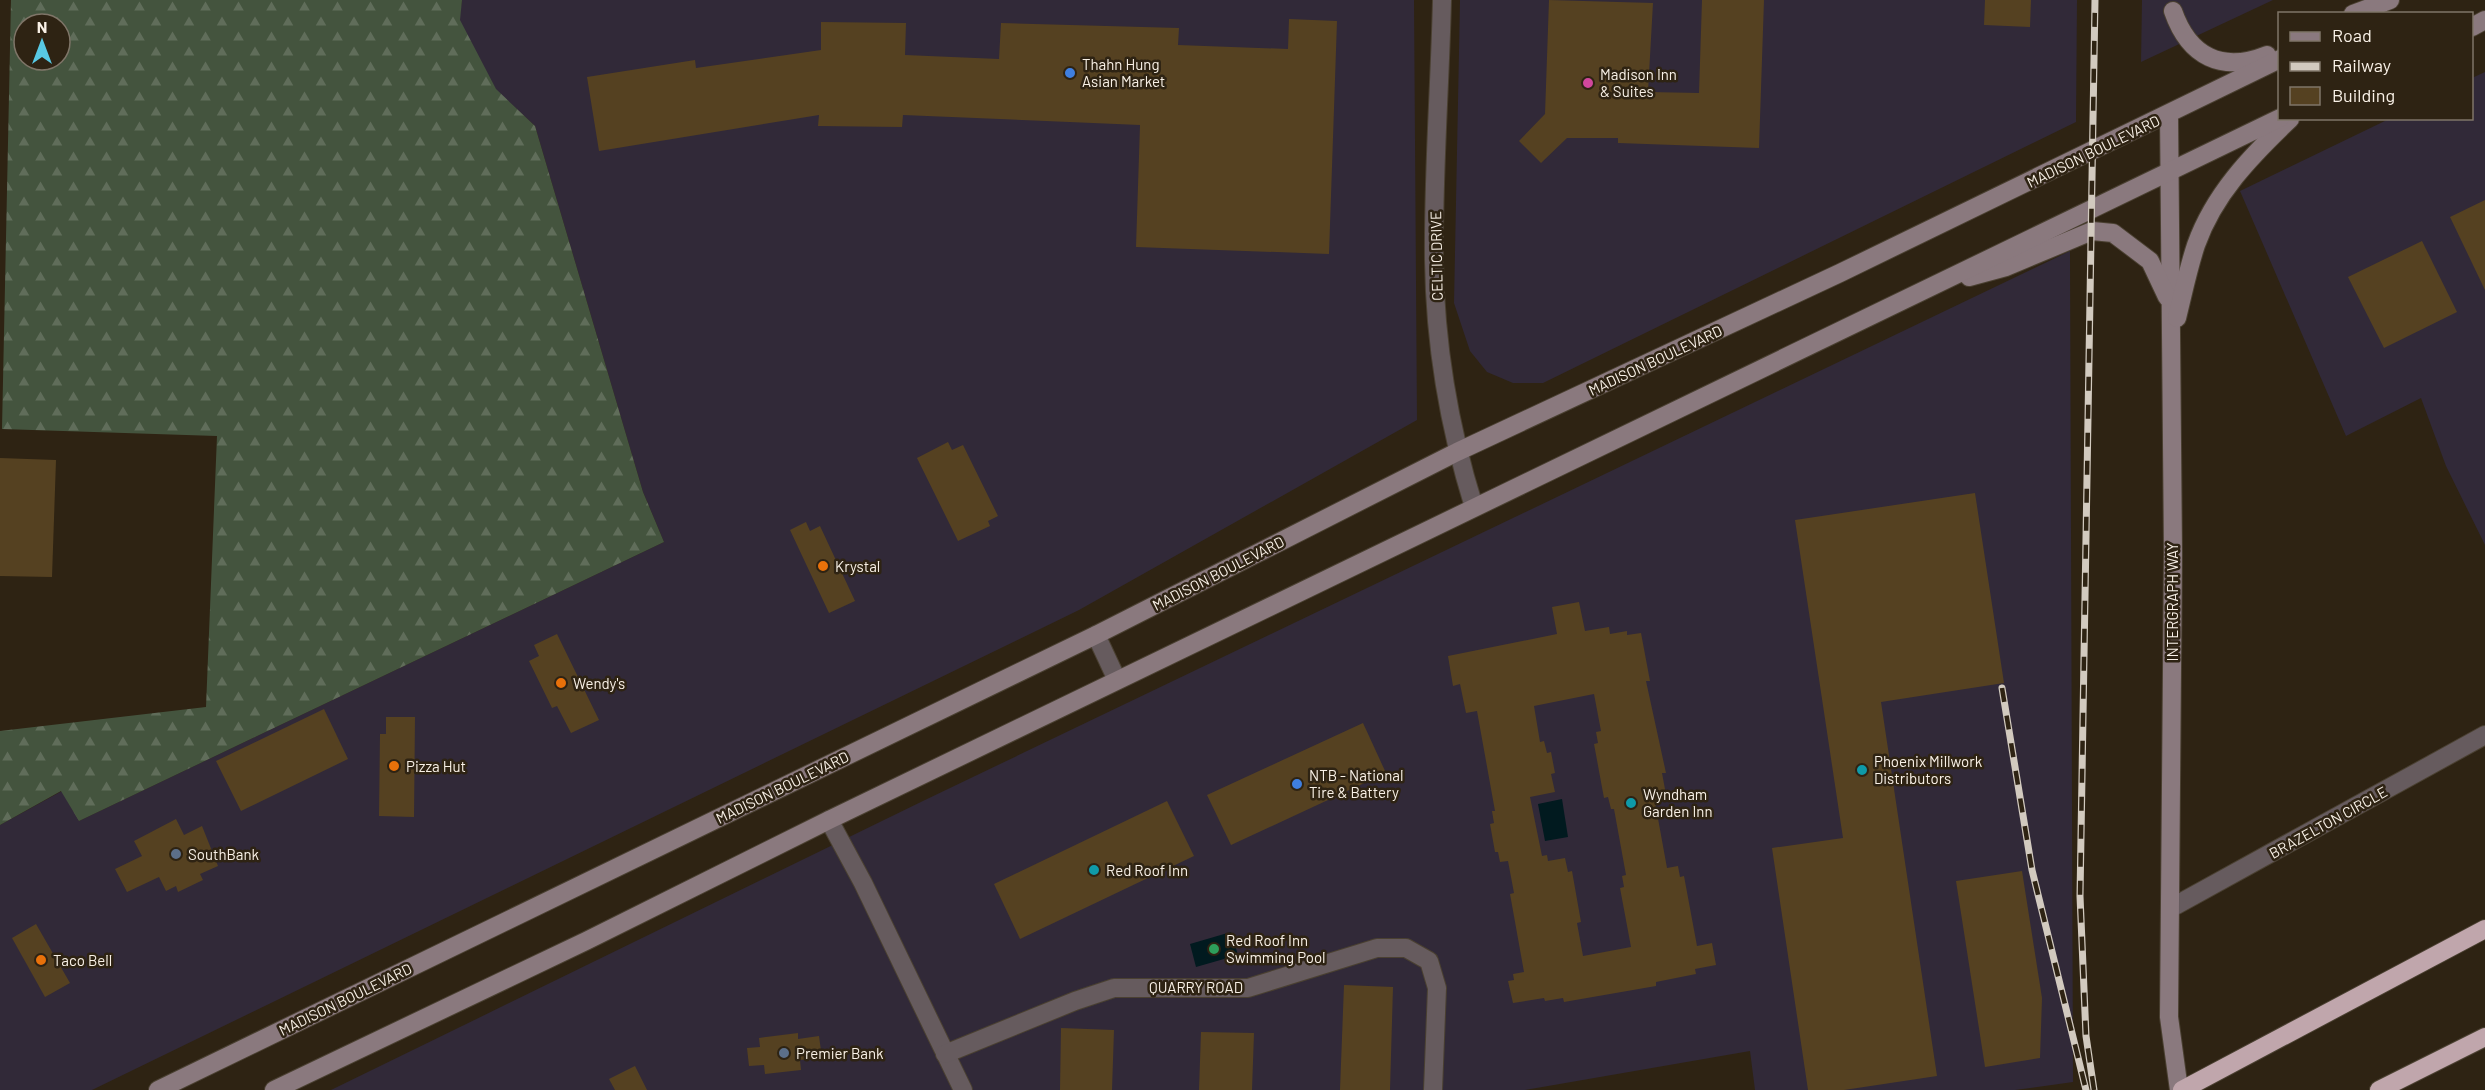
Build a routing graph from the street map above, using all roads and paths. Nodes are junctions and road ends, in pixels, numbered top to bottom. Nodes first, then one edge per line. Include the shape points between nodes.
1 (1442, 0) edge
2 (2390, 0) edge
3 (2398, 0) edge
4 (2173, 11) dead end
5 (2359, 12) edge
6 (2375, 12) edge
7 (2278, 50) edge
8 (2278, 60) edge
9 (2169, 114) junction
10 (2278, 119) edge
11 (2288, 120) edge
12 (2169, 170) junction
13 (1921, 290) junction
14 (2170, 303) junction
15 (2171, 343) junction
16 (1457, 452) junction
17 (1474, 507) junction
18 (1096, 635) junction
19 (1118, 680) junction
20 (2485, 735) edge
21 (829, 820) junction
22 (2171, 908) junction
23 (2485, 929) edge
24 (2485, 1037) edge
25 (945, 1054) junction
26 (158, 1090) edge
27 (274, 1090) edge
28 (963, 1090) edge
29 (1434, 1090) edge
30 (2181, 1090) edge
31 (2379, 1090) edge

1 - 16 street, CELTIC DRIVE via 1434,261 1445,382
2 - 5 main road
3 - 6 main road
4 - 7 main road via 2190,45 2210,57 2234,64
8 - 9 main road, MADISON BOULEVARD
9 - 12 main road, INTERGRAPH WAY
9 - 16 main road, MADISON BOULEVARD
10 - 12 main road
11 - 15 main road via 2234,176 2212,211 2196,244
12 - 13 main road
12 - 14 main road, INTERGRAPH WAY
13 - 14 main road via 2006,267 2092,231 2113,233 2150,261
13 - 17 main road via 1863,322
14 - 15 main road, INTERGRAPH WAY
15 - 22 main road, INTERGRAPH WAY
16 - 17 street, CELTIC DRIVE
16 - 18 main road, MADISON BOULEVARD
17 - 19 main road
18 - 19 street
18 - 26 main road, MADISON BOULEVARD
19 - 21 main road
20 - 22 street, BRAZELTON CIRCLE
21 - 25 street
21 - 27 main road
22 - 30 main road, INTERGRAPH WAY via 2169,1017
23 - 30 highway
24 - 31 highway
25 - 28 street
25 - 29 street, QUARRY ROAD via 1114,988 1248,988 1377,948 1406,948 1429,961 1437,988

